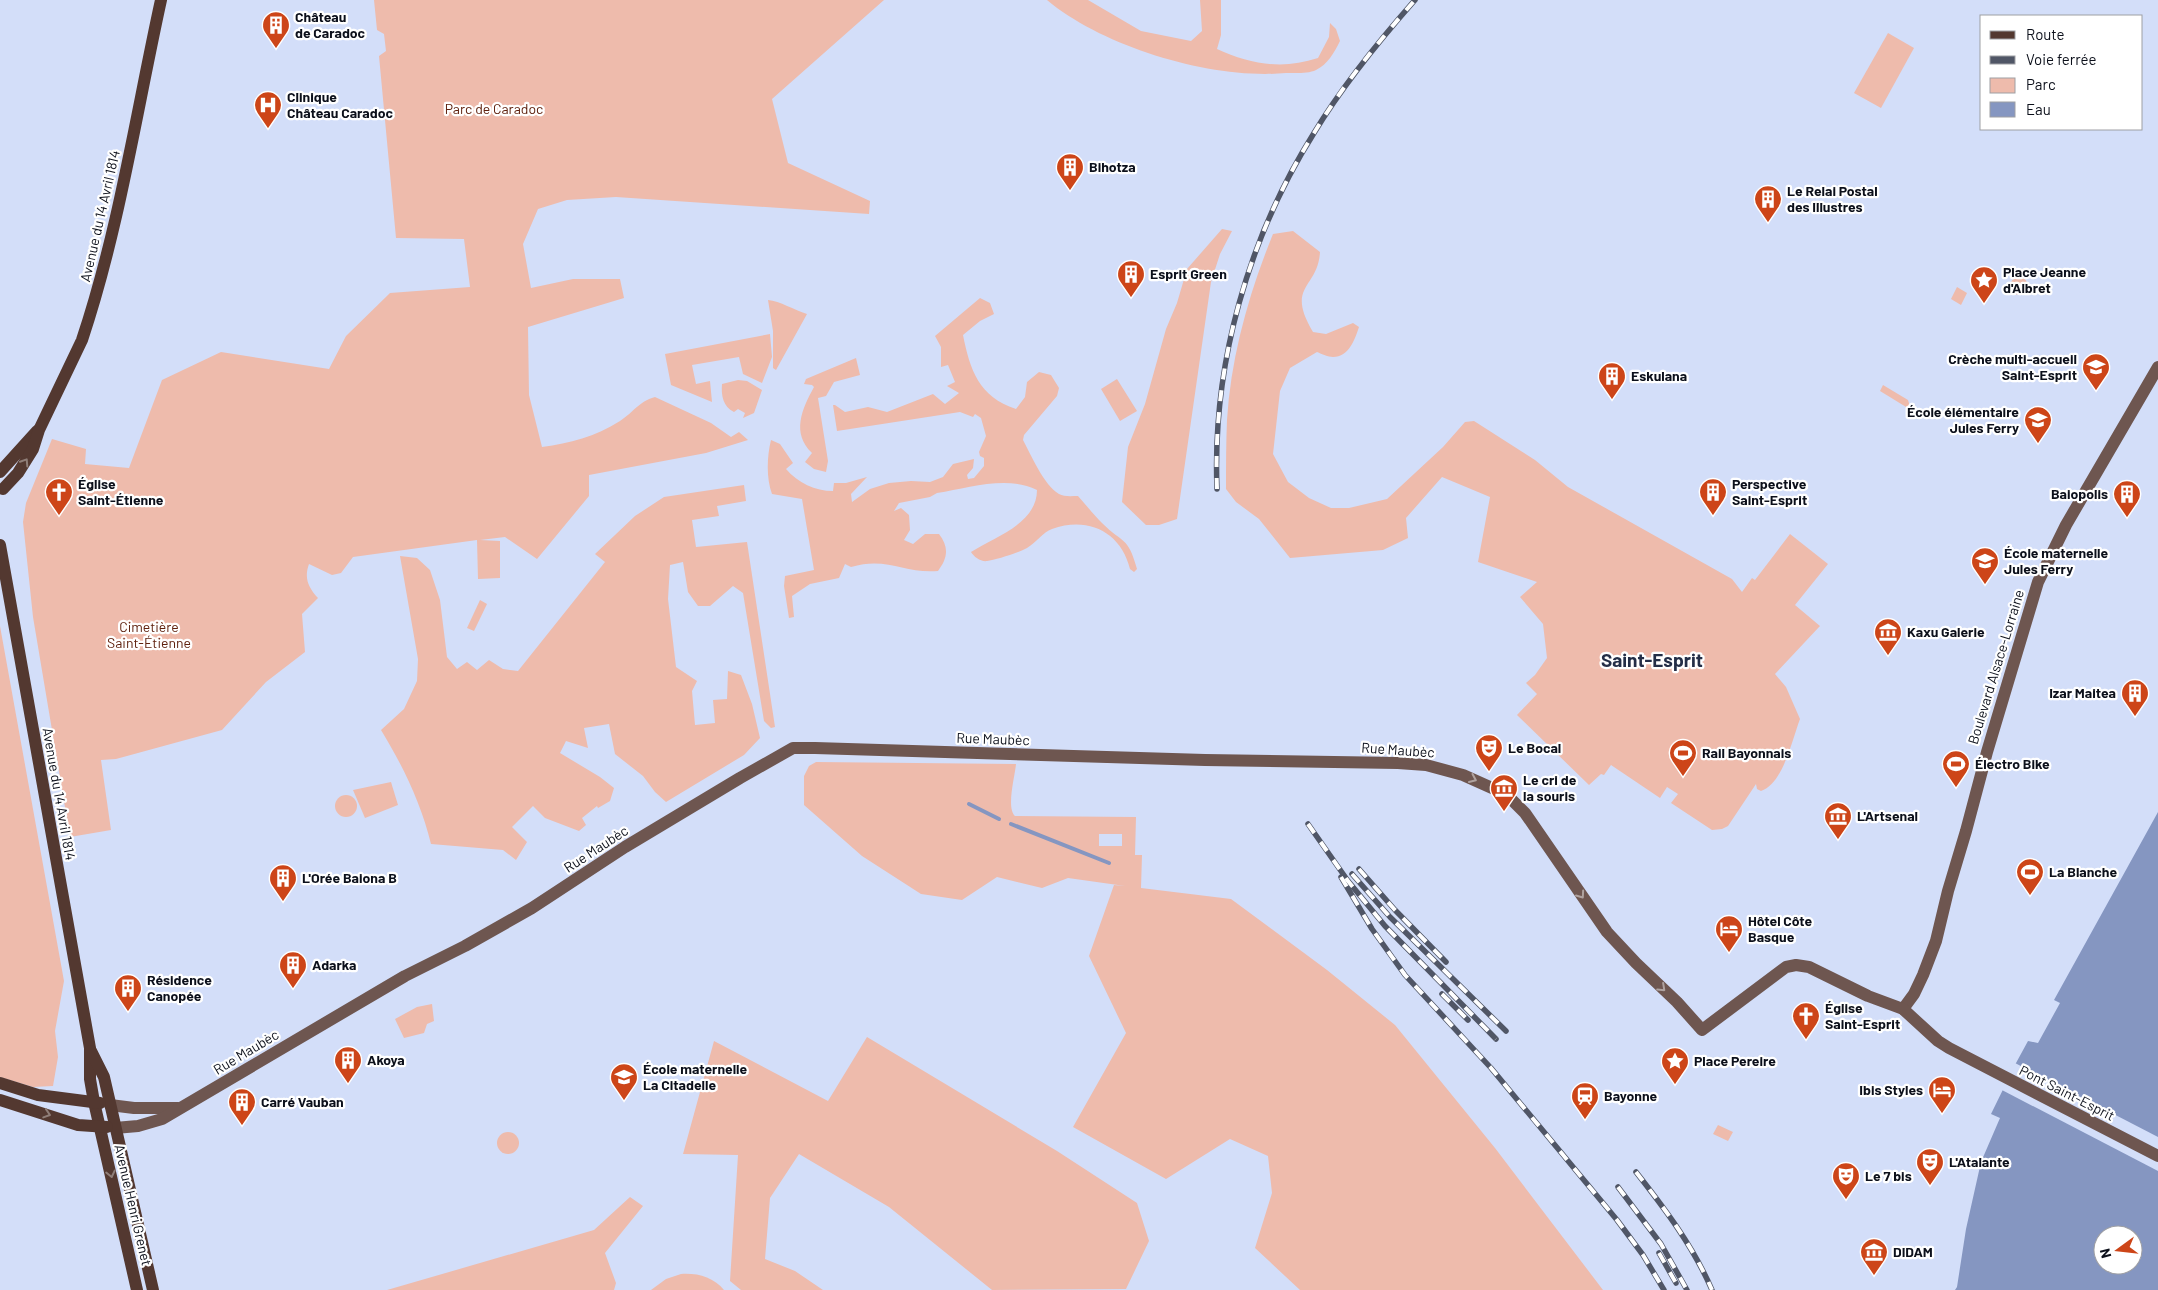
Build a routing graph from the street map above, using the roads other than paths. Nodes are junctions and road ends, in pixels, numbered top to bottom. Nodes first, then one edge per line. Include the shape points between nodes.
1 (161, 0) edge
2 (2158, 367) edge
3 (39, 430) junction
4 (0, 472) edge
5 (1, 489) edge
6 (0, 545) edge
7 (1903, 1009) junction
8 (90, 1048) junction
9 (0, 1083) edge
10 (0, 1100) edge
11 (94, 1102) junction
12 (110, 1104) junction
13 (178, 1108) junction
14 (99, 1127) junction
15 (115, 1128) junction
16 (2158, 1156) edge
17 (137, 1290) edge
18 (154, 1290) edge

1 - 3 main road, Avenue du 14 Avril 1814 via 108,257 82,340
2 - 7 main road, Boulevard Alsace-Lorraine via 2066,525 2038,582 1986,752 1936,942 1914,994
3 - 4 main road, Avenue du 14 Avril 1814
5 -> 3 main road, Avenue du 14 Avril 1814 via 26,462
6 - 8 main road, Avenue du 14 Avril 1814
13 -> 7 main road, Rue Maubèc via 405,976 532,908 625,847 793,748 1426,765 1462,775 1508,796 1525,813 1607,932 1702,1030 1769,978 1786,967 1796,965 1808,966 1868,996
7 - 16 main road, Pont Saint-Esprit via 1938,1041 1963,1056
8 - 11 main road, Avenue du 14 Avril 1814
8 - 12 main road, Avenue du 14 Avril 1814 via 104,1077
9 - 11 main road via 38,1094
10 -> 14 main road via 78,1124
11 - 12 main road
11 - 14 main road, Avenue du 14 Avril 1814
12 - 13 main road via 134,1108
12 - 15 main road, Avenue du 14 Avril 1814
13 - 15 main road, Rue Maubèc via 145,1124
14 - 15 main road
14 -> 17 main road, Avenue Henri Grenet
15 - 18 main road, Avenue Henri Grenet

